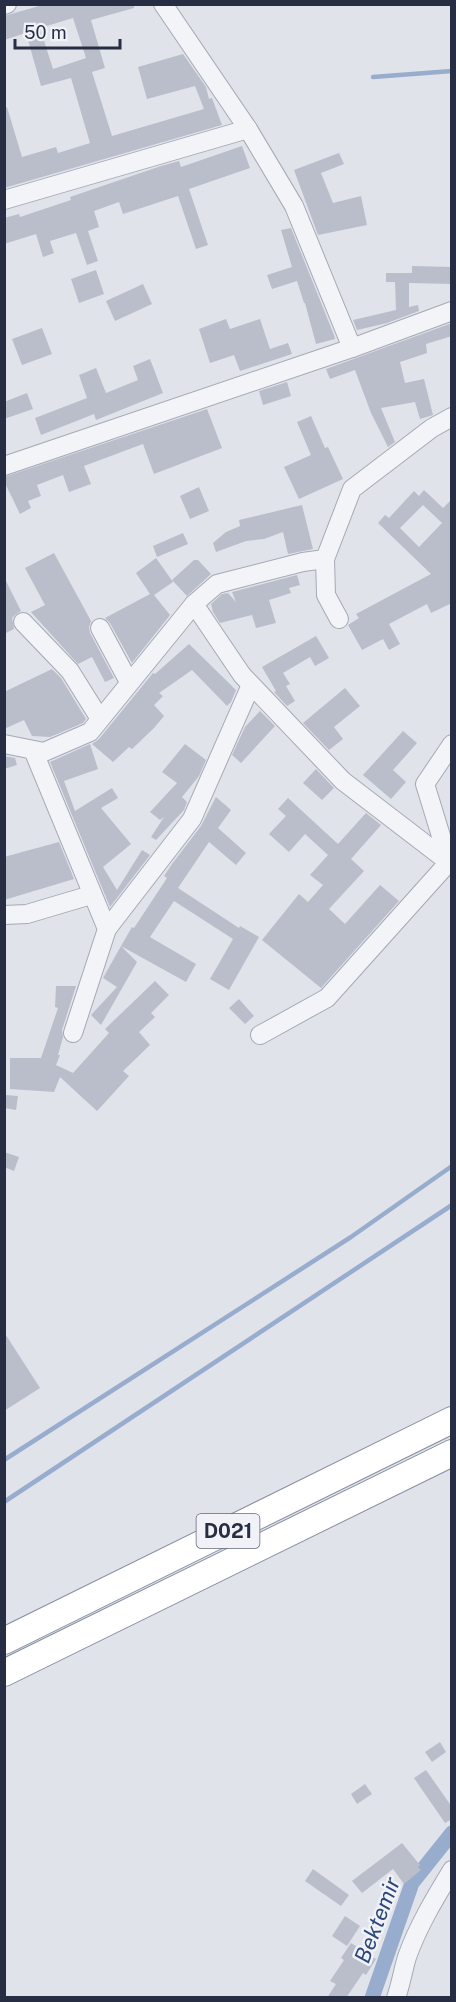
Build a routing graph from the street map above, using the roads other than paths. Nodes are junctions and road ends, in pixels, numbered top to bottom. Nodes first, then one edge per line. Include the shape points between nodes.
1 (163, 4) edge
2 (248, 129) junction
3 (4, 200) edge
4 (452, 311) edge
5 (352, 348) junction
6 (452, 417) edge
7 (4, 466) edge
8 (325, 559) junction
9 (194, 604) junction
10 (339, 619) dead end
11 (23, 622) dead end
12 (100, 628) dead end
13 (129, 682) junction
14 (251, 685) junction
15 (100, 718) junction
16 (4, 744) edge
17 (452, 744) edge
18 (33, 750) junction
19 (450, 863) edge
20 (91, 895) junction
21 (4, 915) edge
22 (106, 929) junction
23 (73, 1033) dead end
24 (260, 1035) dead end
25 (452, 1420) edge
26 (452, 1453) edge
27 (232, 1529) junction
28 (245, 1555) junction
29 (4, 1641) edge
30 (4, 1673) edge
31 (452, 1870) edge
32 (396, 1998) edge

1 - 2 street
2 - 3 street
2 - 5 street via 294,206
4 - 5 street
5 - 7 street
6 - 8 street via 352,489
8 - 9 street via 217,584
8 - 10 street via 326,595
9 - 13 street
9 - 14 street
11 - 15 street via 70,671
12 - 13 street
13 - 15 street
14 - 19 street via 343,781
14 - 22 street via 192,819
15 - 18 street via 90,732 44,752
16 - 18 street
17 - 19 street via 425,784
18 - 20 street
19 - 24 street via 327,998
20 - 21 street via 27,914
20 - 22 street
22 - 23 street
25 - 27 highway, D021
26 - 28 highway, D021
27 - 28 highway via 246,1539
27 - 29 highway, D021
28 - 30 highway, D021
31 - 32 street via 418,1928

